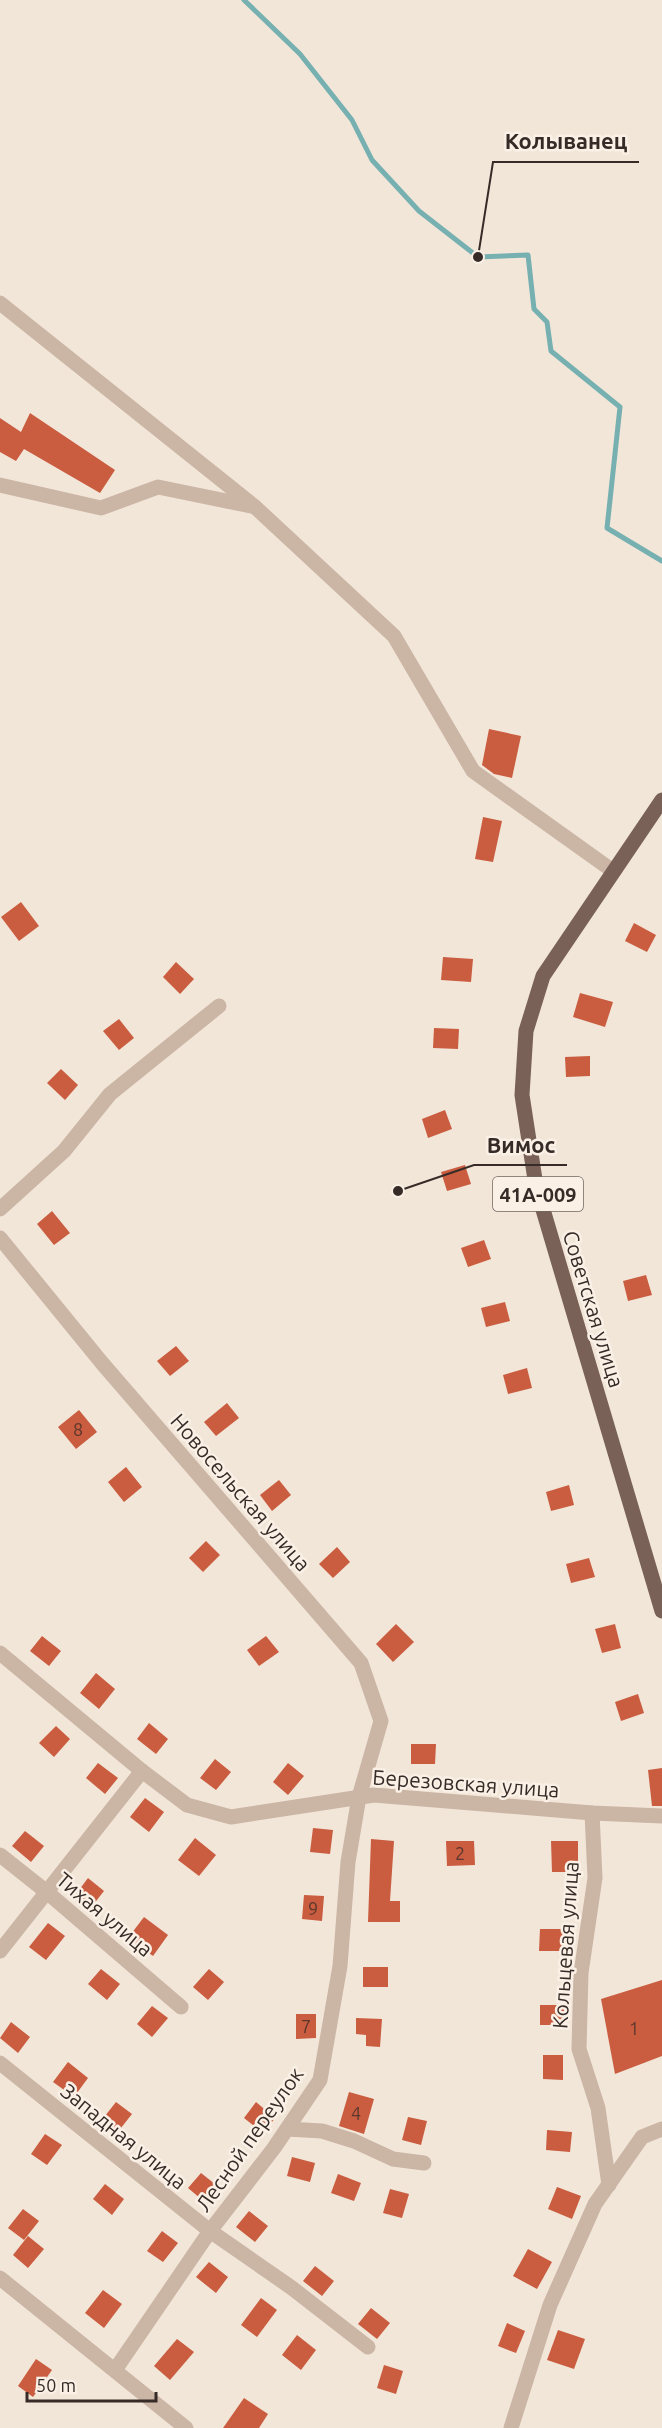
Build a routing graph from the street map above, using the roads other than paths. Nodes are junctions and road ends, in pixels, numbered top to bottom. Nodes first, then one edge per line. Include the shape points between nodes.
1 (0, 303) edge
2 (0, 485) edge
3 (254, 506) junction
4 (662, 800) edge
5 (613, 872) junction
6 (219, 1006) dead end
7 (0, 1209) edge
8 (0, 1238) edge
9 (662, 1611) edge
10 (0, 1653) edge
11 (142, 1771) junction
12 (358, 1797) junction
13 (592, 1813) junction
14 (662, 1816) edge
15 (0, 1855) edge
16 (48, 1893) junction
17 (0, 1951) edge
18 (181, 2007) dead end
19 (0, 2063) edge
20 (287, 2128) junction
21 (662, 2129) edge
22 (424, 2163) dead end
23 (609, 2185) junction
24 (210, 2231) junction
25 (0, 2278) edge
26 (368, 2347) dead end
27 (115, 2370) junction
28 (186, 2428) edge
29 (511, 2428) edge

1 - 3 street
2 - 3 street via 101,508 158,487
3 - 5 street via 394,636 473,771
4 - 5 main road, Советская улица / 41А-009
5 - 9 main road, Советская улица / 41А-009 via 543,976 526,1031 522,1095 536,1186
6 - 7 street via 110,1094 64,1151
8 - 12 street, Новосельская улица via 102,1363 361,1663 381,1721
10 - 11 street, Березовская улица
11 - 12 street, Березовская улица via 187,1805 231,1817
11 - 16 street
12 - 13 street, Березовская улица via 374,1795
12 - 20 street, Лесной переулок via 340,1966 320,2080
13 - 14 street, Березовская улица
13 - 23 street, Кольцевая улица via 595,1878 581,1973 579,2049 598,2108
15 - 16 street, Тихая улица
16 - 17 street
16 - 18 street, Тихая улица
19 - 24 street, Западная улица
20 - 22 street via 322,2131 354,2140 393,2159
20 - 24 street, Лесной переулок
21 - 23 street via 642,2137
23 - 29 street via 595,2204 550,2305
24 - 26 street, Западная улица
24 - 27 street, Лесной переулок
25 - 27 street
27 - 28 street

